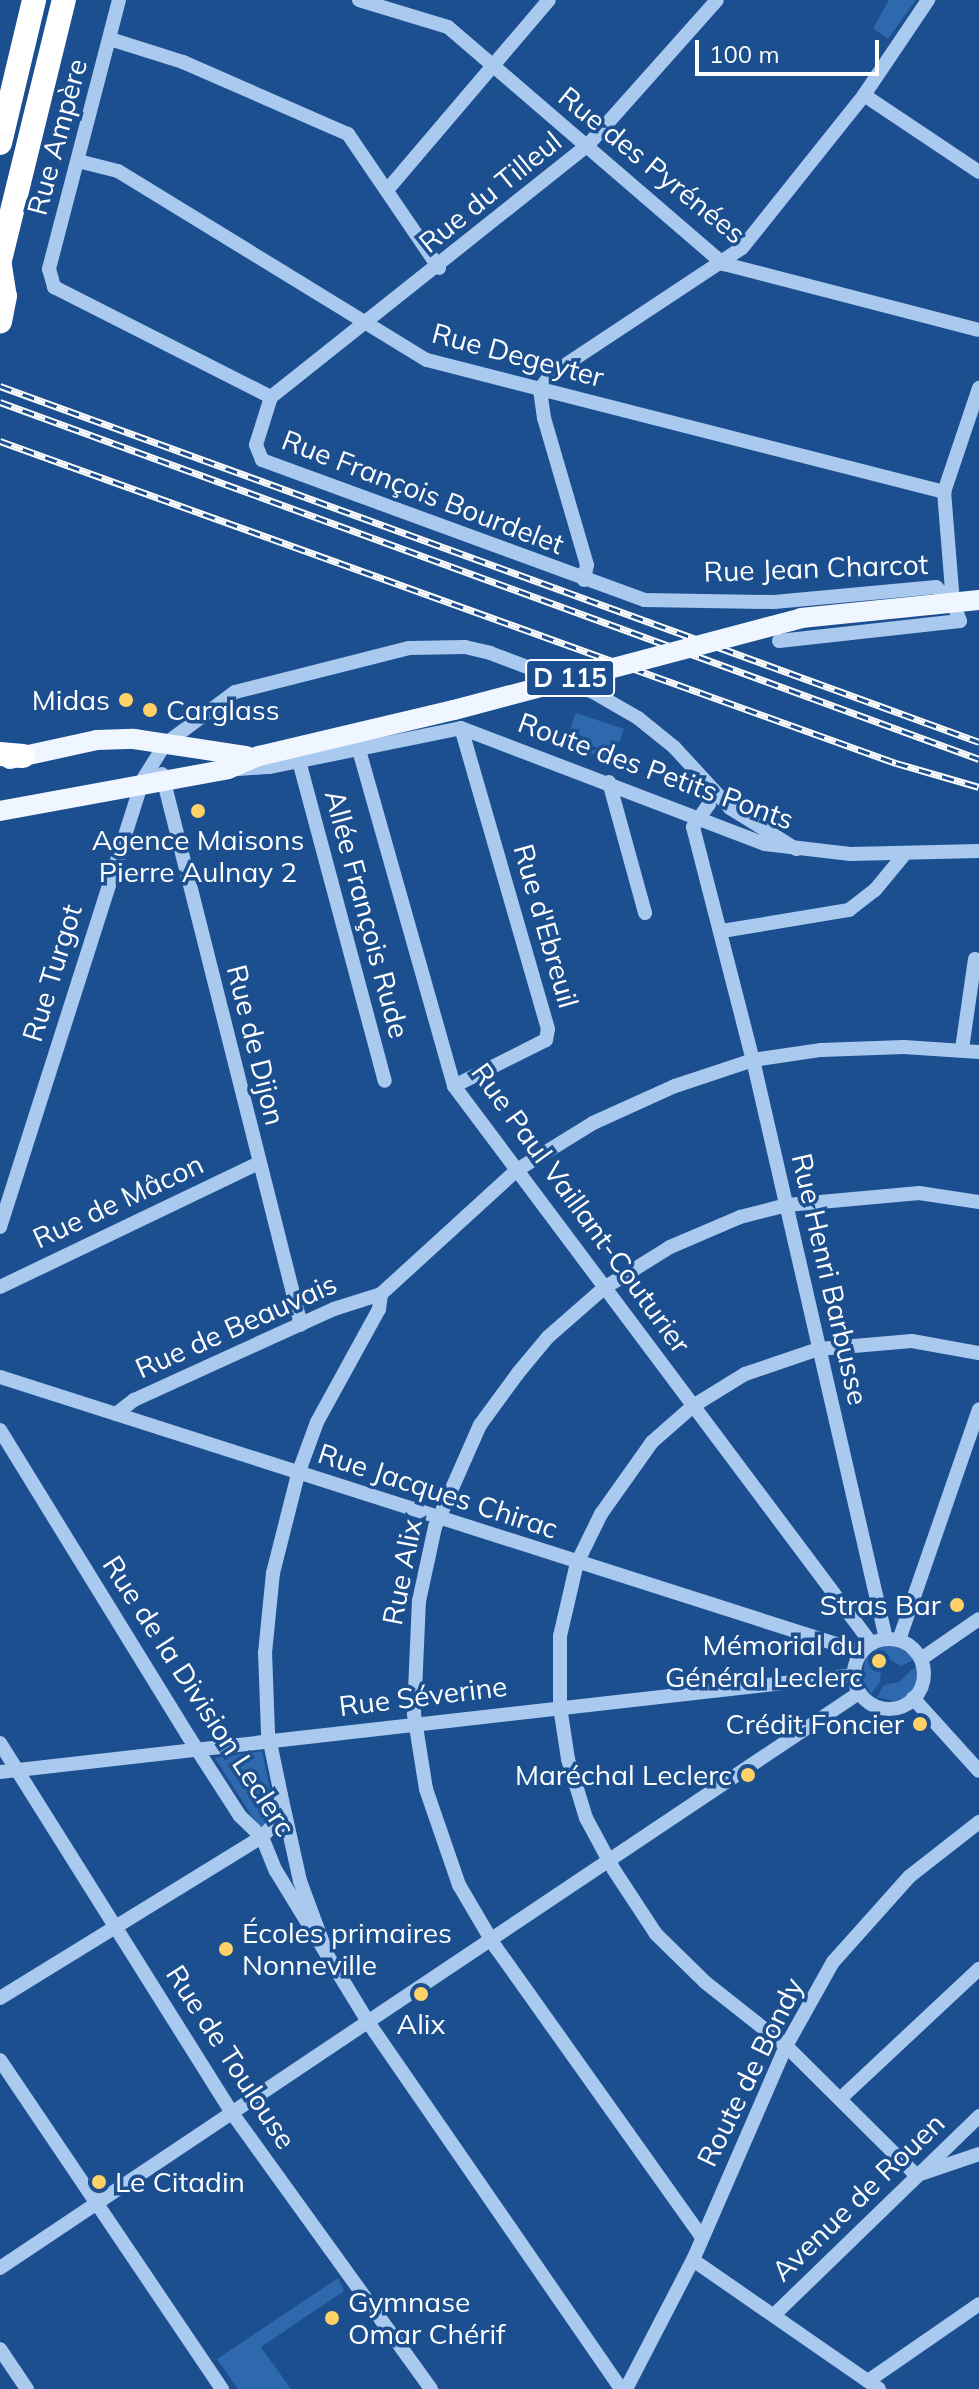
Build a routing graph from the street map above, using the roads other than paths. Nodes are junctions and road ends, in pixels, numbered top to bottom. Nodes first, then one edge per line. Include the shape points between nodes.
1 (34, 0) edge
2 (64, 0) edge
3 (119, 0) edge
4 (359, 0) edge
5 (549, 0) edge
6 (717, 0) edge
7 (928, 0) edge
8 (110, 39) junction
9 (493, 67) junction
10 (864, 95) junction
11 (0, 143) edge
12 (587, 146) junction
13 (78, 161) junction
14 (979, 172) edge
15 (388, 189) junction
16 (0, 263) edge
17 (724, 264) junction
18 (439, 268) junction
19 (0, 322) edge
20 (367, 325) junction
21 (979, 330) edge
22 (979, 388) edge
23 (540, 389) junction
24 (271, 397) junction
25 (944, 492) junction
26 (584, 580) junction
27 (979, 600) edge
28 (953, 603) junction
29 (779, 641) dead end
30 (458, 719) junction
31 (359, 750) junction
32 (259, 756) junction
33 (8, 757) edge
34 (162, 760) junction
35 (299, 761) junction
36 (228, 769) junction
37 (142, 781) junction
38 (609, 782) junction
39 (710, 787) junction
40 (0, 811) edge
41 (696, 819) junction
42 (796, 849) junction
43 (979, 851) edge
44 (904, 855) junction
45 (645, 913) dead end
46 (722, 931) junction
47 (975, 959) dead end
48 (962, 1049) junction
49 (979, 1052) edge
50 (753, 1060) junction
51 (385, 1081) dead end
52 (454, 1086) junction
53 (259, 1163) junction
54 (517, 1170) junction
55 (979, 1202) edge
56 (787, 1205) junction
57 (0, 1227) edge
58 (0, 1287) edge
59 (604, 1288) junction
60 (381, 1294) junction
61 (301, 1325) junction
62 (819, 1349) junction
63 (979, 1353) edge
64 (0, 1377) edge
65 (693, 1406) junction
66 (979, 1409) edge
67 (116, 1414) junction
68 (0, 1430) edge
69 (298, 1474) junction
70 (438, 1519) junction
71 (577, 1563) junction
72 (979, 1619) edge
73 (893, 1639) junction
74 (866, 1648) junction
75 (921, 1659) junction
76 (854, 1675) junction
77 (859, 1693) junction
78 (913, 1698) junction
79 (560, 1707) junction
80 (415, 1724) junction
81 (269, 1740) junction
82 (0, 1743) edge
83 (197, 1748) junction
84 (17, 1771) junction
85 (979, 1771) edge
86 (0, 1772) edge
87 (281, 1795) junction
88 (979, 1822) edge
89 (262, 1837) junction
90 (608, 1861) junction
91 (116, 1927) junction
92 (491, 1939) junction
93 (330, 1962) junction
94 (979, 1969) edge
95 (0, 1998) edge
96 (368, 2022) junction
97 (786, 2046) junction
98 (0, 2060) edge
99 (841, 2098) junction
100 (232, 2113) junction
101 (979, 2116) edge
102 (979, 2154) edge
103 (916, 2175) junction
104 (97, 2204) junction
105 (701, 2236) junction
106 (693, 2260) junction
107 (0, 2268) edge
108 (979, 2304) edge
109 (774, 2315) junction
110 (0, 2349) edge
111 (873, 2385) edge
112 (27, 2389) edge
113 (222, 2389) edge
114 (431, 2389) edge
115 (624, 2389) edge

1 - 11 highway
2 - 16 highway
3 - 8 street, Rue Ampère
4 - 9 street, Rue des Pyrénées via 454,32
5 - 9 street
6 - 12 street, Rue du Tilleul
7 - 10 street
8 - 13 street, Rue Ampère
8 - 15 street via 183,62 348,134
9 - 12 street, Rue des Pyrénées
9 - 15 street
10 - 14 street
10 - 17 street
12 - 17 street, Rue des Pyrénées
12 - 18 street, Rue du Tilleul
13 - 20 street, Rue Degeyter via 118,171
13 - 24 street, Rue Ampère via 49,269 54,287
15 - 18 street
16 - 19 highway via 5,296
17 - 21 street, Rue des Pyrénées
17 - 23 street via 550,375
18 - 20 street, Rue du Tilleul
20 - 23 street, Rue Degeyter via 427,360
20 - 24 street, Rue du Tilleul
22 - 25 street
23 - 25 street, Rue Degeyter
23 - 26 street via 587,565
24 - 26 street, Rue François Bourdelet via 256,445 262,460
25 - 28 street
26 - 28 street, Rue Jean Charcot via 657,602 787,602 936,587
27 - 28 main road, Rue Jean Charcot / D 115
28 - 29 street via 960,621
28 - 30 main road, Rue Jean Charcot / D 115, bridge via 801,618
30 - 31 street
30 - 32 main road, D 115
30 - 38 street, Route des Petits Ponts
30 - 52 street, Rue d'Ebreuil via 548,1029 546,1040
31 - 35 street
31 - 52 street, Rue Paul Vaillant-Couturier
32 - 34 main road, D 115
32 - 36 main road, D 115
33 - 34 main road, D 115 via 97,740
34 - 36 main road, D 115
34 - 37 main road, D 115
34 - 39 street via 235,692 409,648 465,647 607,699 660,735
34 - 53 street, Rue de Dijon
35 - 36 street
35 - 51 street, Allée François Rude
37 - 40 main road, D 115
37 - 57 street, Rue Turgot
38 - 41 street, Route des Petits Ponts
38 - 45 street
39 - 41 street via 709,804
39 - 42 street via 753,826
41 - 42 street, Route des Petits Ponts via 765,844
41 - 46 street, Rue Henri Barbusse via 693,827
42 - 44 street, Route des Petits Ponts
43 - 44 street, Route des Petits Ponts
44 - 46 street via 875,890 849,910
46 - 50 street, Rue Henri Barbusse
47 - 48 street
48 - 49 street
48 - 50 street via 821,1050
50 - 54 street via 675,1086 593,1123
50 - 56 street, Rue Henri Barbusse
52 - 54 street, Rue Paul Vaillant-Couturier
53 - 58 street, Rue de Mâcon
53 - 61 street, Rue de Dijon
54 - 59 street, Rue Paul Vaillant-Couturier
54 - 60 street
55 - 56 street, Rue Alix via 904,1194
56 - 59 street, Rue Alix via 740,1217 670,1247
56 - 62 street, Rue Henri Barbusse
59 - 65 street, Rue Paul Vaillant-Couturier
59 - 70 street, Rue Alix via 548,1337 480,1425
60 - 61 street, Rue de Beauvais
60 - 69 street via 379,1309 343,1369
61 - 67 street, Rue de Beauvais via 134,1400
62 - 63 street via 912,1341
62 - 65 street via 745,1374
62 - 73 street, Rue Henri Barbusse
64 - 67 street, Rue Jacques Chirac
65 - 71 street via 652,1442 624,1479
65 - 74 street, Rue Paul Vaillant-Couturier
66 - 73 street
67 - 69 street, Rue Jacques Chirac
68 - 83 street, Rue de la Division Leclerc
69 - 70 street, Rue Jacques Chirac
69 - 81 street via 273,1573 265,1653
70 - 71 street, Rue Jacques Chirac
70 - 80 street, Rue Alix via 419,1601
71 - 74 street, Rue Jacques Chirac
71 - 79 street via 560,1636
72 - 75 street
73 - 74 street
73 - 75 street
74 - 76 street
75 - 78 street via 923,1680
76 - 77 street
76 - 79 street, Rue Séverine
77 - 78 street via 888,1709
77 - 90 street
78 - 85 street
79 - 80 street, Rue Séverine
79 - 90 street via 568,1759
80 - 81 street, Rue Séverine
80 - 92 street, Rue Alix via 426,1789 459,1885
81 - 83 street, Rue Séverine
81 - 87 street
82 - 84 street, Rue de Toulouse
83 - 84 street, Rue Séverine
83 - 89 street, Rue de la Division Leclerc via 240,1816
84 - 86 street, Rue Séverine
84 - 91 street, Rue de Toulouse
87 - 89 street via 276,1822
87 - 93 street via 300,1881
88 - 97 street, Route de Bondy via 910,1876 833,1962
89 - 91 street
89 - 93 street, Rue de la Division Leclerc
90 - 92 street
90 - 97 street via 656,1934 705,1982
91 - 95 street
91 - 100 street, Rue de Toulouse
92 - 96 street
92 - 105 street, Rue Alix
93 - 96 street, Rue de la Division Leclerc
94 - 99 street
96 - 100 street
96 - 115 street, Rue de la Division Leclerc
97 - 99 street
97 - 105 street, Route de Bondy
98 - 104 street
99 - 103 street
100 - 104 street
100 - 114 street, Rue de Toulouse
101 - 103 street, Avenue de Rouen
102 - 103 street
103 - 109 street, Avenue de Rouen
104 - 107 street
104 - 113 street
105 - 106 street, Route de Bondy
106 - 109 street
106 - 115 street, Route de Bondy
108 - 111 street
109 - 111 street
110 - 112 street

